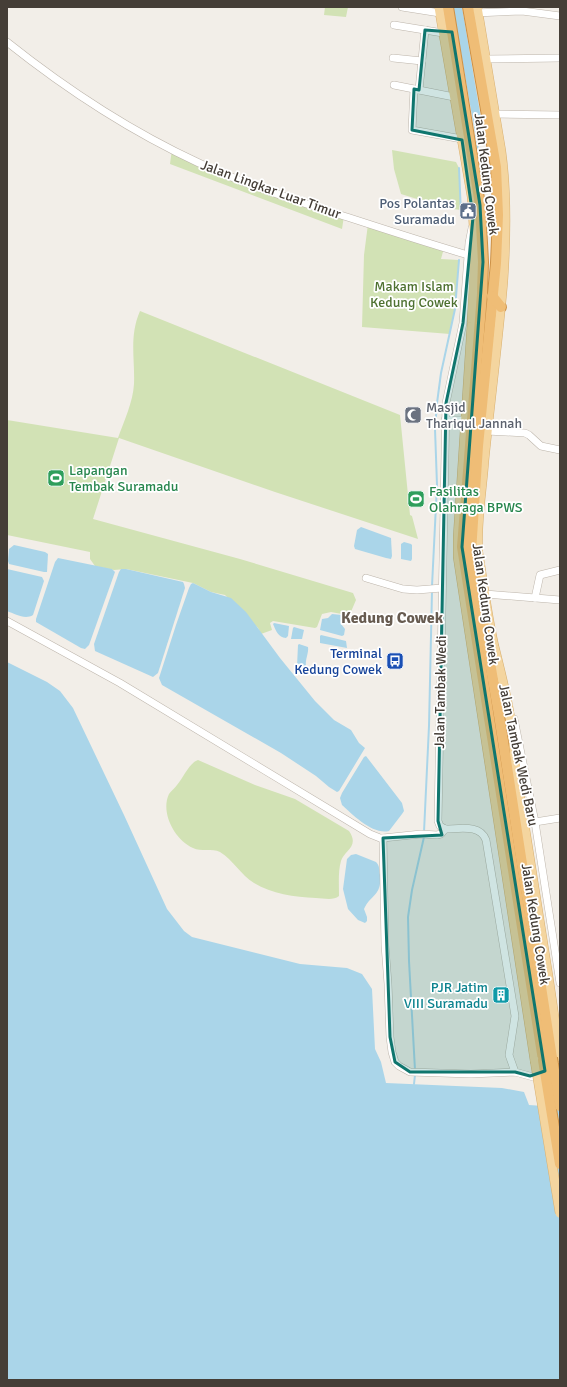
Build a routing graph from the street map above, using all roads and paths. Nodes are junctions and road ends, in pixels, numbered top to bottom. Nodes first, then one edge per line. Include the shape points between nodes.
1 (402, 7) edge
2 (448, 7) edge
3 (522, 9) edge
4 (440, 10) edge
5 (473, 10) edge
6 (560, 16) edge
7 (394, 25) dead end
8 (425, 30) junction
9 (448, 32) junction
10 (7, 42) edge
11 (394, 58) dead end
12 (560, 58) edge
13 (485, 59) junction
14 (422, 61) junction
15 (394, 85) dead end
16 (417, 90) junction
17 (454, 97) junction
18 (494, 114) junction
19 (560, 115) edge
20 (466, 142) junction
21 (468, 158) junction
22 (473, 217) junction
23 (468, 255) junction
24 (492, 296) junction
25 (501, 308) junction
26 (467, 323) junction
27 (446, 420) junction
28 (466, 420) junction
29 (487, 431) junction
30 (560, 450) edge
31 (560, 570) edge
32 (366, 578) dead end
33 (439, 589) junction
34 (484, 594) junction
35 (535, 598) junction
36 (560, 600) edge
37 (7, 621) edge
38 (507, 698) junction
39 (560, 818) edge
40 (535, 822) junction
41 (445, 829) junction
42 (383, 838) junction
43 (560, 983) edge
44 (550, 1059) edge
45 (560, 1068) edge
46 (515, 1072) junction
47 (560, 1074) edge
48 (530, 1076) junction
49 (560, 1106) edge
50 (560, 1164) edge
51 (560, 1213) edge

1 - 4 street
2 - 9 highway, Jalan Kedung Cowek
3 - 5 street
3 - 6 street
4 - 9 main road, Jalan Kedung Cowek
5 - 13 main road, Jalan Kedung Cowek
5 - 24 highway, Jalan Kedung Cowek via 497,185 498,235
7 - 8 street
8 - 9 street
8 - 14 street
9 - 17 main road, Jalan Kedung Cowek
9 - 20 highway, Jalan Kedung Cowek
10 - 23 street, Jalan Lingkar Luar Timur via 104,112 199,163 305,204
11 - 14 street
12 - 13 street
13 - 18 main road, Jalan Kedung Cowek
14 - 16 street
15 - 16 street
16 - 17 street
16 - 20 street via 412,130
17 - 20 main road, Jalan Kedung Cowek
18 - 19 street
18 - 25 main road, Jalan Kedung Cowek via 505,174 505,253
20 - 21 highway, Jalan Kedung Cowek
21 - 22 main road, Jalan Kedung Cowek
21 - 44 highway, Jalan Kedung Cowek via 480,205 483,262 462,548
22 - 23 street, Jalan Tambak Wedi
22 - 26 main road, Jalan Kedung Cowek via 475,260
23 - 26 street, Jalan Tambak Wedi
24 - 25 highway
24 - 44 highway, Jalan Kedung Cowek via 478,446 472,552
25 - 29 main road, Jalan Kedung Cowek
26 - 27 street, Jalan Tambak Wedi via 446,403
26 - 28 main road, Jalan Kedung Cowek
27 - 28 street
27 - 33 street, Jalan Tambak Wedi
28 - 44 main road, Jalan Kedung Cowek via 458,557
29 - 30 street via 525,433 541,446
29 - 34 main road, Jalan Tambak Wedi Baru via 477,542
31 - 35 street via 540,575
32 - 33 street via 403,589
33 - 41 street, Jalan Tambak Wedi via 438,821
34 - 35 street
34 - 38 main road, Jalan Tambak Wedi Baru
35 - 36 street
37 - 42 street via 120,683 364,830
38 - 40 street, Jalan Tambak Wedi Baru via 518,734
38 - 44 main road via 515,766 547,967
39 - 40 street
40 - 43 street, Jalan Tambak Wedi Baru
41 - 42 street via 441,834
41 - 46 street via 471,828 482,833 486,840 515,1016 509,1056
42 - 46 street via 385,945 390,1037 395,1062 410,1072
44 - 49 highway, bridge
44 - 50 highway, bridge
44 - 51 main road, bridge
45 - 48 street
46 - 48 street
47 - 48 street via 537,1078

